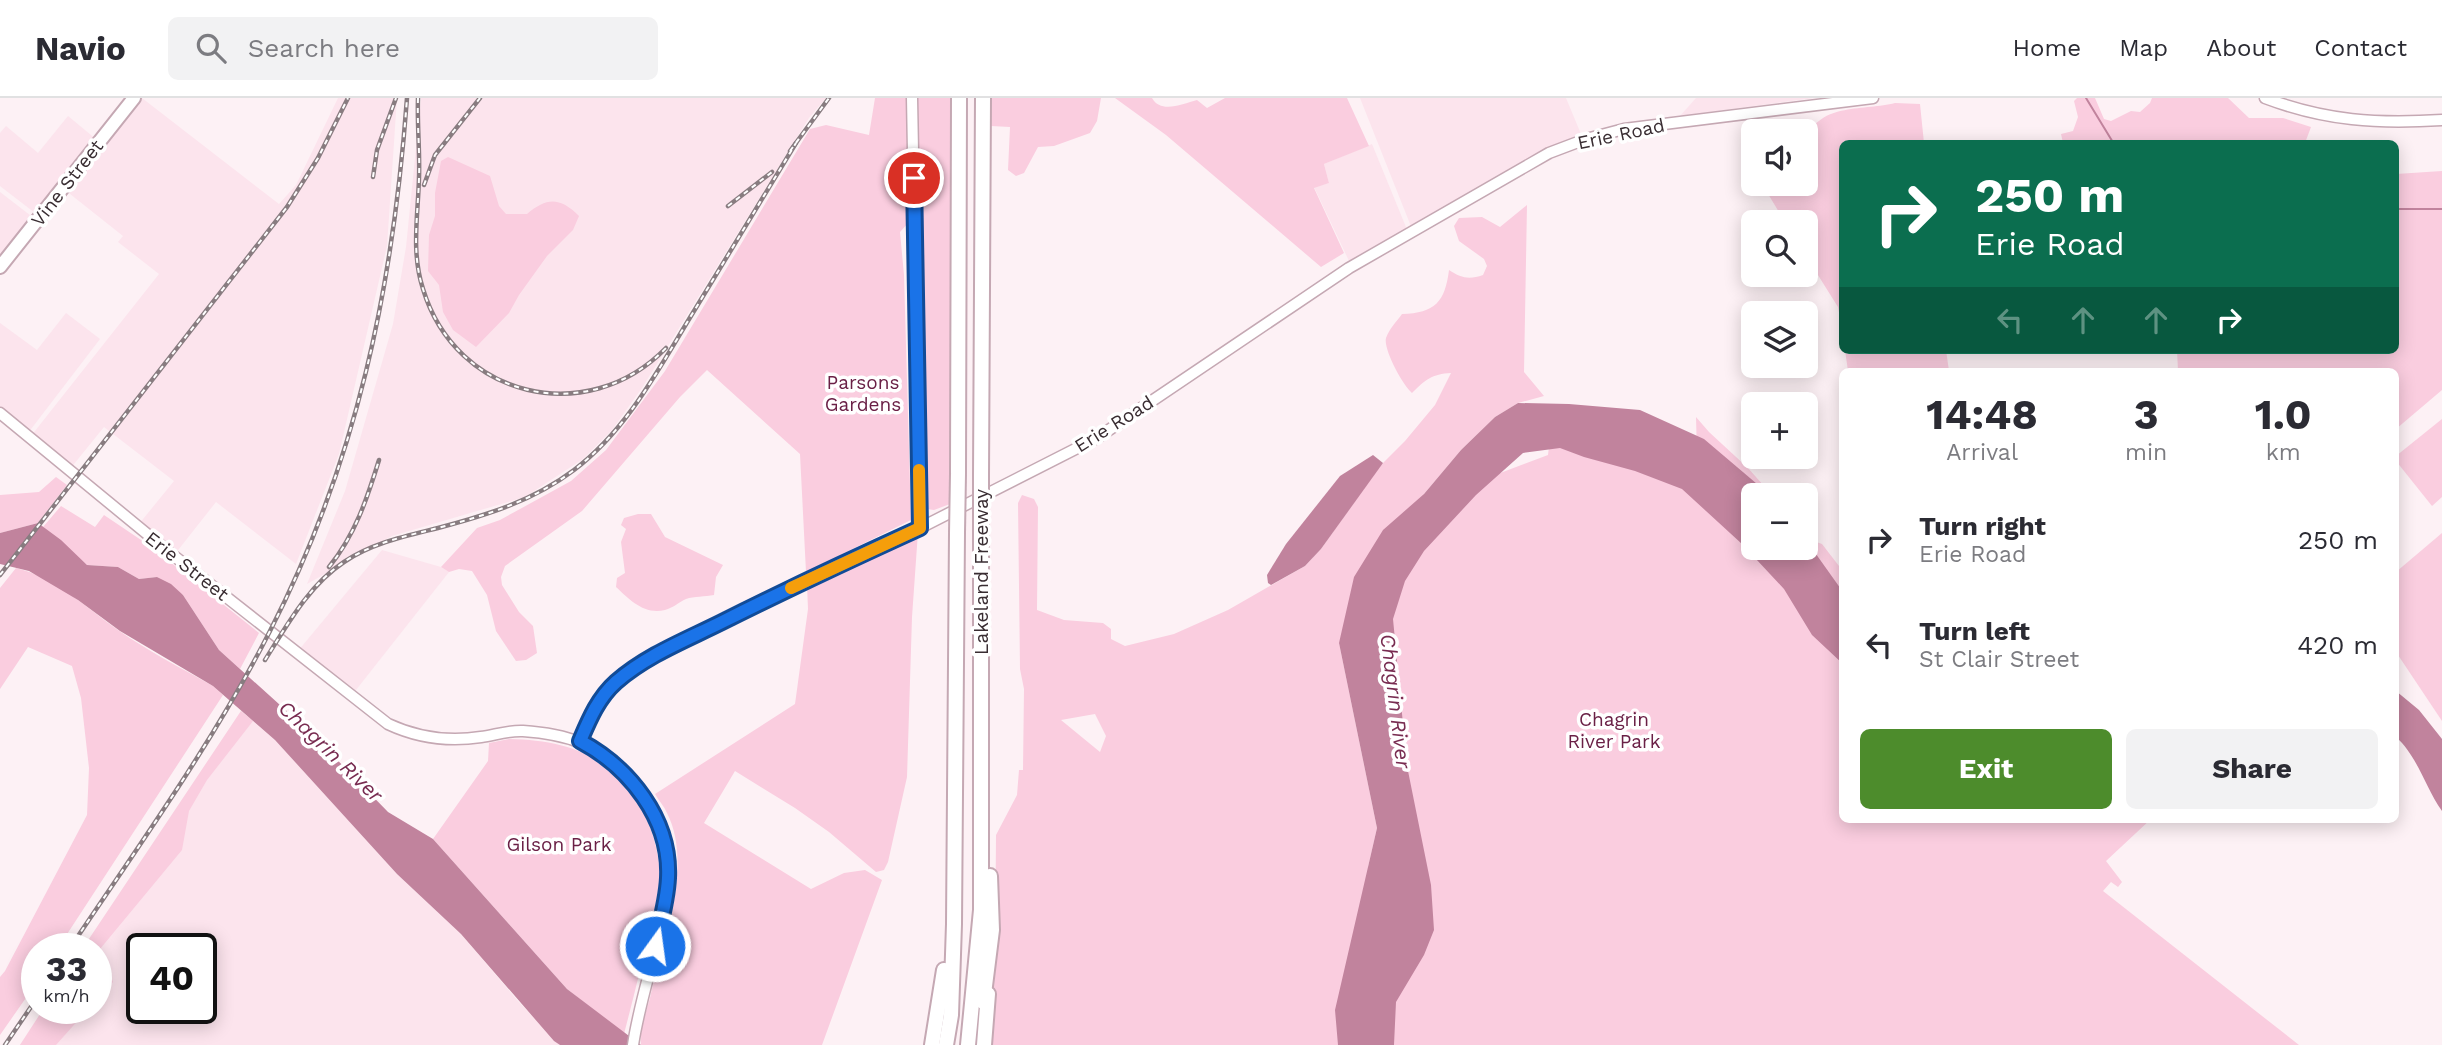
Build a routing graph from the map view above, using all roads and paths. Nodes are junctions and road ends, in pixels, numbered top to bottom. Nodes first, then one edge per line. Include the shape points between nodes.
1 (134, 98) edge
2 (912, 98) edge
3 (959, 98) edge
4 (983, 98) edge
5 (1873, 98) edge
6 (2265, 98) edge
7 (2442, 120) edge
8 (0, 267) edge
9 (0, 413) edge
10 (920, 528) junction
11 (580, 741) junction
12 (980, 801) junction
13 (954, 924) junction
14 (992, 930) junction
15 (633, 1045) edge
16 (932, 1045) edge
17 (946, 1045) edge
18 (968, 1045) edge
19 (977, 1045) edge
20 (984, 1045) edge

1 - 8 main road, Vine Street
2 - 10 street
3 - 13 highway, Lakeland Freeway, bridge
4 - 12 highway, Lakeland Freeway, bridge
5 - 10 street, Erie Road via 1624,130 1549,153 1349,268 1097,438
6 - 7 street via 2341,119
9 - 11 street, Erie Street via 375,716 400,730 434,738 453,740 519,730
10 - 11 street, Erie Road via 640,664 603,696
11 - 15 street via 631,780 657,821 666,848 666,902
12 - 14 highway via 989,845
12 - 18 highway, Lakeland Freeway via 981,910
13 - 16 highway
13 - 17 highway, Lakeland Freeway
14 - 19 highway
14 - 20 highway

